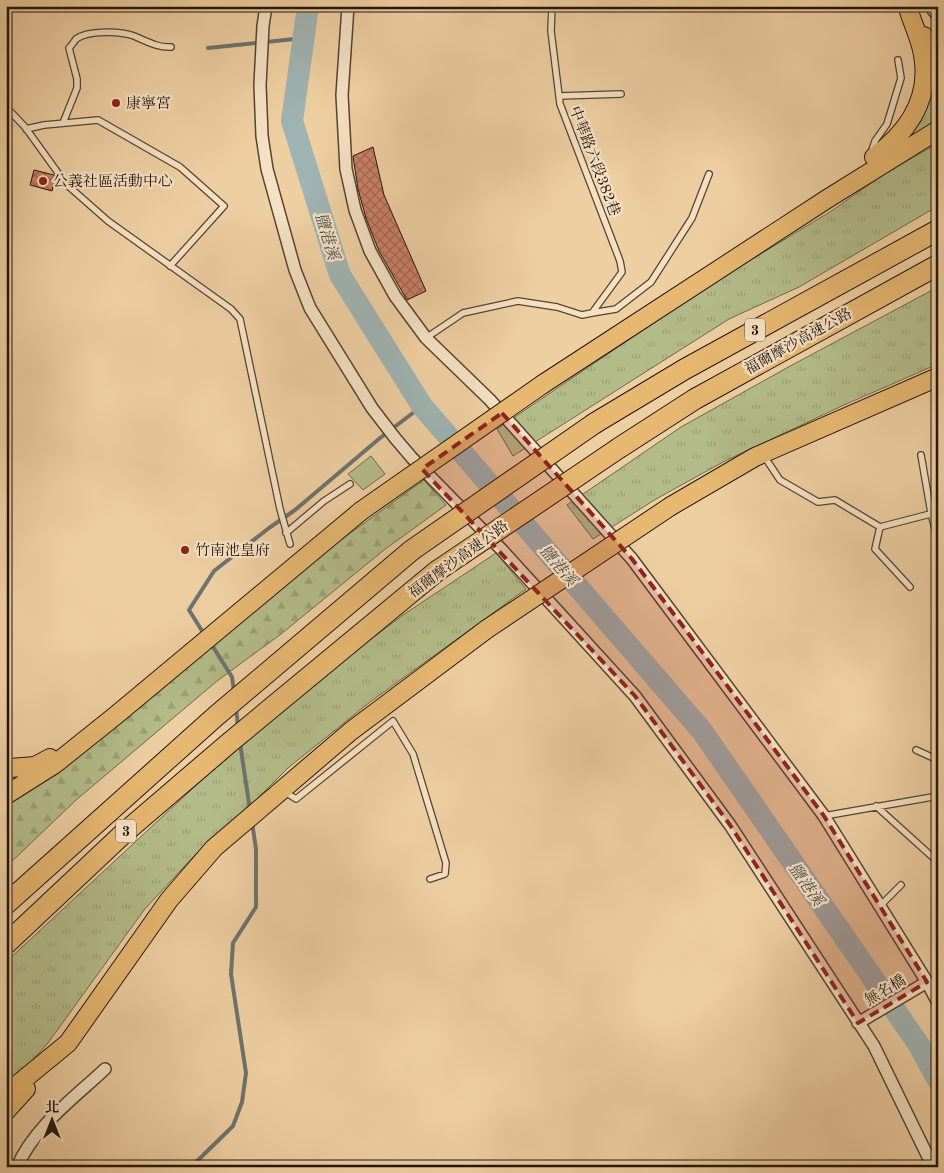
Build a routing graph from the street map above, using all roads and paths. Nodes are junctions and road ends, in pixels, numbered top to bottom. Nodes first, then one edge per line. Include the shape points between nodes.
1 (266, 6) edge
2 (348, 6) edge
3 (552, 6) edge
4 (934, 6) edge
5 (907, 8) edge
6 (938, 11) edge
7 (172, 47) dead end
8 (898, 60) dead end
9 (938, 62) edge
10 (621, 94) dead end
11 (559, 96) junction
12 (6, 107) edge
13 (63, 123) junction
14 (26, 129) junction
15 (938, 130) edge
16 (868, 162) junction
17 (709, 174) dead end
18 (827, 199) junction
19 (938, 230) edge
20 (170, 266) junction
21 (935, 267) edge
22 (592, 313) junction
23 (426, 338) junction
24 (938, 377) edge
25 (938, 382) edge
26 (890, 398) junction
27 (763, 454) junction
28 (921, 454) dead end
29 (350, 484) dead end
30 (935, 512) edge
31 (880, 527) junction
32 (286, 533) junction
33 (938, 540) edge
34 (290, 544) dead end
35 (910, 588) dead end
36 (115, 716) junction
37 (916, 750) dead end
38 (938, 760) edge
39 (6, 766) edge
40 (282, 790) junction
41 (6, 795) edge
42 (938, 796) edge
43 (876, 806) junction
44 (824, 816) junction
45 (938, 862) edge
46 (430, 879) dead end
47 (900, 885) dead end
48 (6, 904) edge
49 (880, 906) junction
50 (6, 944) edge
51 (927, 982) junction
52 (938, 1003) edge
53 (858, 1023) junction
54 (62, 1048) junction
55 (105, 1069) dead end
56 (6, 1094) edge
57 (6, 1111) edge
58 (17, 1167) edge
59 (933, 1167) edge

1 - 53 street via 260,85 262,136 267,169 295,270 310,308 395,438 636,696 730,826
2 - 23 street via 342,95 346,169 355,210 370,251 395,296
3 - 11 lane, 中華路六段382巷 via 551,31
4 - 6 main road
5 - 9 main road
5 - 16 main road via 923,55 924,81 920,99 904,131
7 - 13 lane via 149,43 132,35 106,32 77,38 69,48 77,79 76,88
8 - 16 lane via 901,78 888,124 875,141
10 - 11 lane
11 - 22 lane, 中華路六段382巷 via 622,272
12 - 14 lane
13 - 14 lane
13 - 20 lane via 98,120 180,167 224,206
14 - 20 lane via 66,184 108,222
15 - 18 main road
16 - 18 main road
17 - 22 lane via 692,218 651,282 616,309
18 - 36 main road, bridge via 543,384 361,511
19 - 48 highway, 福爾摩沙高速公路 / 3, bridge via 684,368 595,423 412,550 235,700
20 - 32 lane via 240,319
21 - 50 highway, 福爾摩沙高速公路 / 3, bridge via 695,399 437,570 124,833
22 - 23 lane via 582,315 518,301 463,313
23 - 44 street via 490,400 632,559
24 - 26 main road
25 - 26 main road
26 - 27 main road
27 - 31 lane via 780,480 818,502 834,500
27 - 40 main road, bridge via 671,506 487,629 351,732
28 - 30 lane
29 - 32 lane
30 - 31 lane
30 - 33 lane
31 - 35 lane via 875,549
32 - 34 lane
36 - 39 main road via 35,766
36 - 41 main road via 54,764
37 - 38 lane
40 - 46 lane via 296,799 393,721 413,754 446,864 445,874
40 - 54 main road via 214,848 169,900
42 - 43 lane
43 - 44 lane
43 - 45 lane
44 - 49 street
47 - 49 lane
49 - 51 street
51 - 52 street
51 - 53 street, 無名橋
53 - 59 street via 874,1046
54 - 56 main road
54 - 57 main road
55 - 58 street via 43,1128

